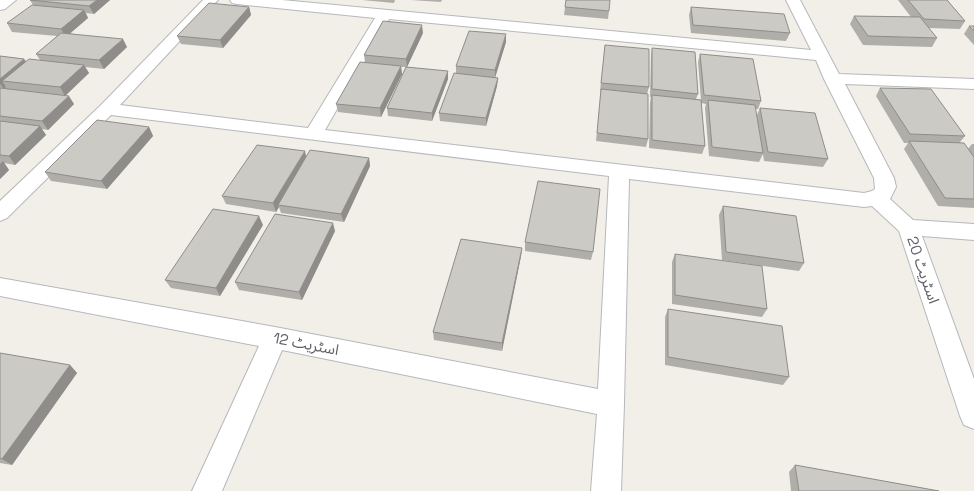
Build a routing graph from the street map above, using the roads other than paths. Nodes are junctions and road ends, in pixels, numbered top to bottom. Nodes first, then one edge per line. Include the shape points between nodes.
1 (9, 0) edge
2 (211, 0) edge
3 (237, 0) edge
4 (793, 0) edge
5 (0, 6) edge
6 (385, 14) junction
7 (822, 56) junction
8 (832, 79) junction
9 (974, 84) edge
10 (107, 109) junction
11 (313, 135) junction
12 (619, 172) junction
13 (876, 198) junction
14 (0, 213) edge
15 (908, 227) junction
16 (974, 232) edge
17 (0, 287) edge
18 (275, 338) junction
19 (612, 404) junction
20 (974, 416) edge
21 (207, 491) edge
22 (606, 491) edge

1 - 5 street
2 - 10 street
3 - 6 street
4 - 7 street
6 - 7 street
6 - 11 street
7 - 8 street
8 - 9 street
8 - 13 street via 886,184 882,196
10 - 11 street
10 - 14 street
11 - 12 street
12 - 13 street via 864,200
12 - 19 street
13 - 15 street, اسٹریٹ 20
15 - 16 street
15 - 20 street, اسٹریٹ 20
17 - 18 street, اسٹریٹ 12
18 - 19 street, اسٹریٹ 12
18 - 21 street
19 - 22 street

